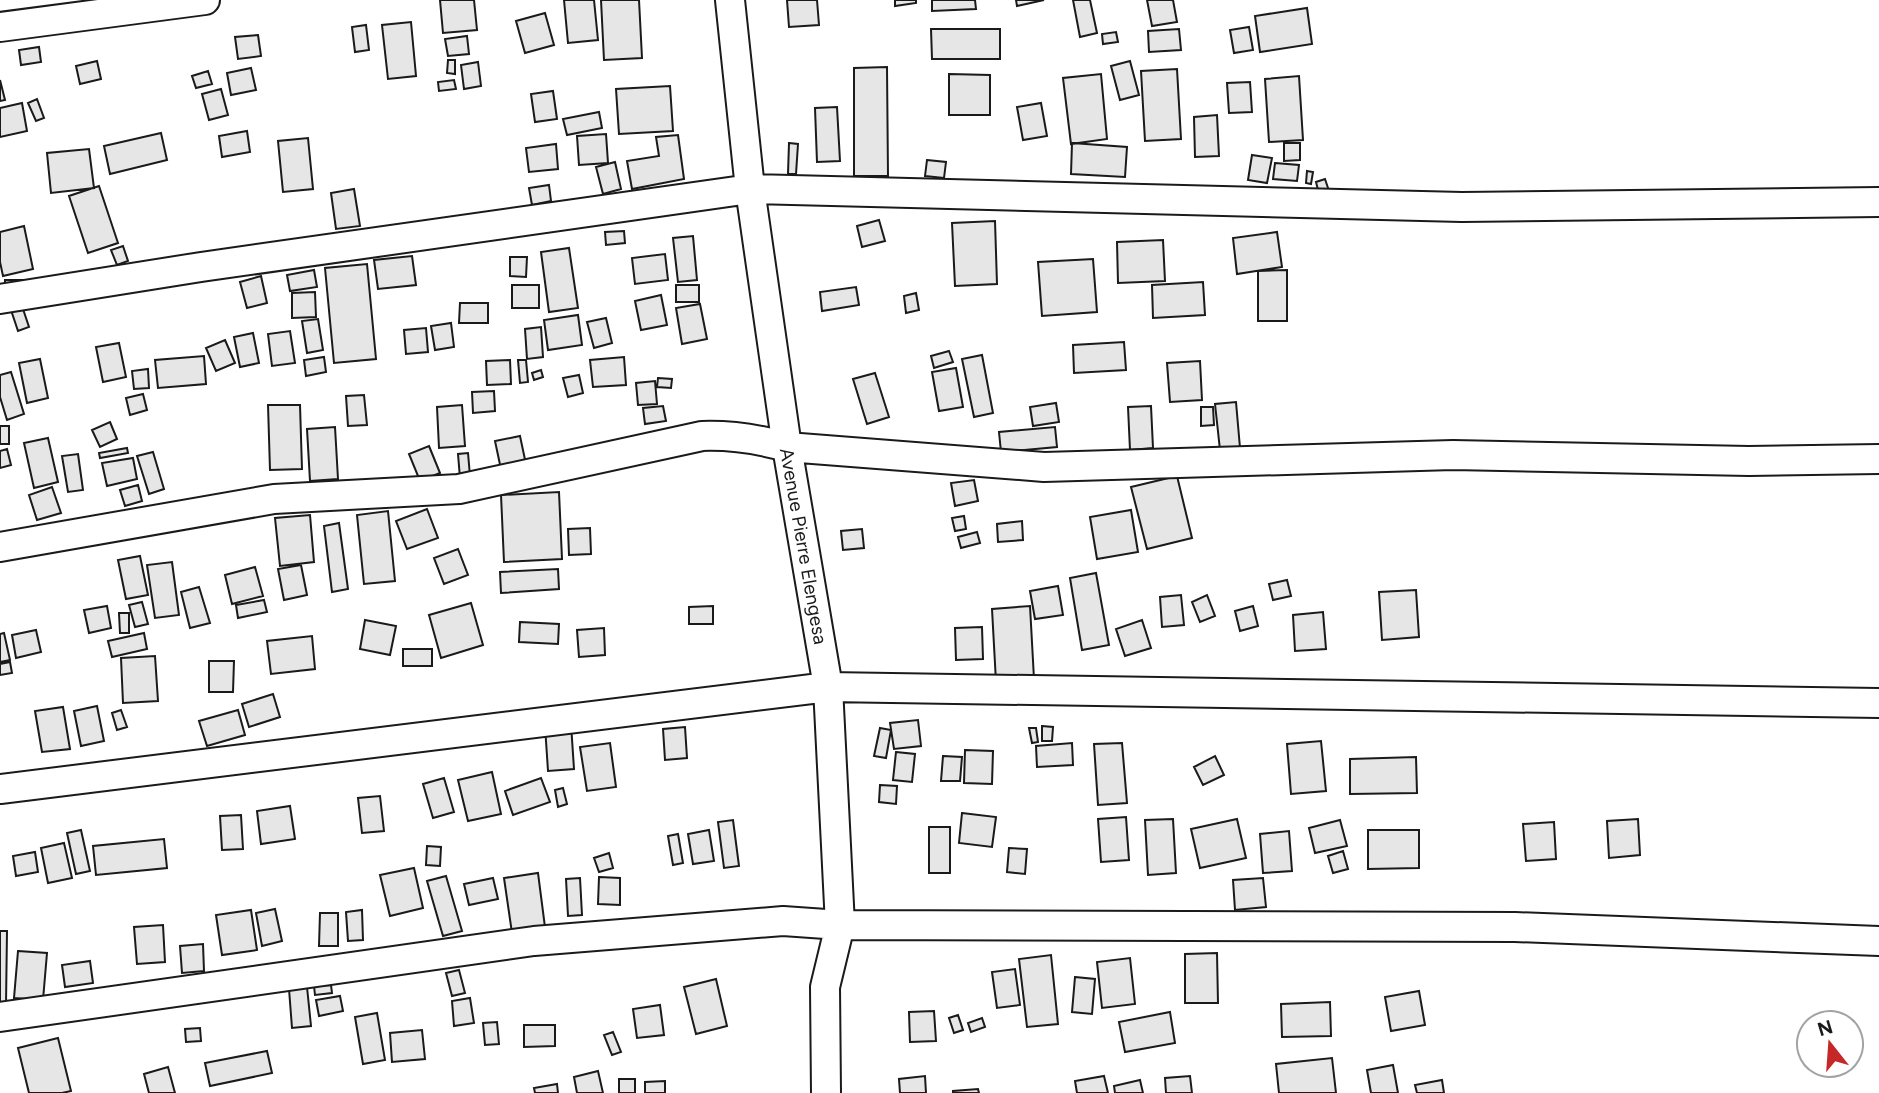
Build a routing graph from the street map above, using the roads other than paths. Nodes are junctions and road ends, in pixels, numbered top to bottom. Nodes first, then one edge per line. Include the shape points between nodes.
1 (205, 0) edge
2 (730, 0) edge
3 (0, 27) edge
4 (750, 189) junction
5 (1879, 202) edge
6 (0, 299) edge
7 (787, 447) junction
8 (1879, 459) edge
9 (0, 547) edge
10 (828, 687) junction
11 (1879, 703) edge
12 (0, 789) edge
13 (839, 925) junction
14 (1879, 941) edge
15 (0, 1017) edge
16 (826, 1093) edge

1 - 3 street
2 - 4 street, Avenue Pierre Elengesa
4 - 5 street via 1462,207
4 - 6 street
4 - 7 street, Avenue Pierre Elengesa
7 - 8 street via 1044,467 1453,455
7 - 9 street via 732,435 702,436 459,489 274,499
7 - 10 street, Avenue Pierre Elengesa
10 - 11 street
10 - 12 street
10 - 13 street, Avenue Pierre Elengesa
13 - 14 street via 1515,927
13 - 15 street via 783,921 534,941
13 - 16 street, Avenue Pierre Elengesa via 825,987

